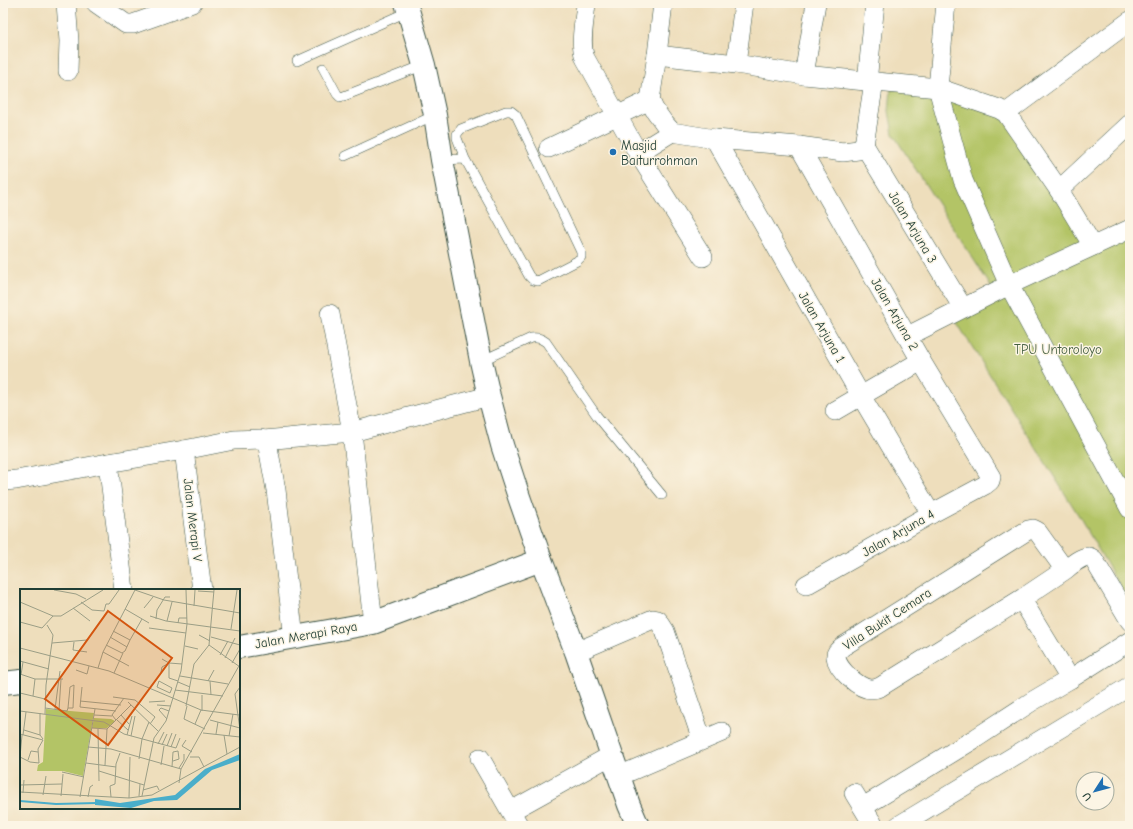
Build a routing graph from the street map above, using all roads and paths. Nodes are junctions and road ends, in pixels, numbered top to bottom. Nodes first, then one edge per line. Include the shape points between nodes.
1 (66, 3) edge
2 (96, 3) edge
3 (192, 3) edge
4 (586, 3) edge
5 (663, 3) edge
6 (744, 3) edge
7 (816, 3) edge
8 (876, 3) edge
9 (946, 3) edge
10 (408, 7) edge
11 (1130, 21) edge
12 (657, 55) junction
13 (297, 61) dead end
14 (736, 64) junction
15 (424, 65) junction
16 (323, 68) dead end
17 (68, 71) dead end
18 (804, 74) junction
19 (871, 82) junction
20 (938, 88) junction
21 (650, 100) junction
22 (1006, 113) junction
23 (435, 115) junction
24 (617, 116) junction
25 (1130, 124) edge
26 (672, 132) junction
27 (715, 139) junction
28 (864, 145) junction
29 (799, 146) junction
30 (549, 148) dead end
31 (638, 153) junction
32 (346, 156) dead end
33 (465, 159) junction
34 (442, 160) junction
35 (1059, 190) junction
36 (1130, 229) edge
37 (1093, 246) junction
38 (703, 257) dead end
39 (1009, 285) junction
40 (963, 308) junction
41 (330, 314) dead end
42 (908, 336) junction
43 (481, 361) junction
44 (921, 361) junction
45 (489, 396) junction
46 (862, 396) junction
47 (835, 411) dead end
48 (352, 432) junction
49 (264, 440) junction
50 (184, 450) junction
51 (108, 463) junction
52 (3, 481) edge
53 (990, 482) joint
54 (662, 495) dead end
55 (1130, 509) edge
56 (931, 514) junction
57 (541, 560) junction
58 (1065, 570) junction
59 (806, 585) dead end
60 (124, 589) edge
61 (202, 589) edge
62 (1025, 605) dead end
63 (1130, 621) edge
64 (373, 623) junction
65 (294, 638) junction
66 (1130, 641) edge
67 (240, 647) edge
68 (576, 652) junction
69 (20, 680) edge
70 (1070, 680) junction
71 (3, 683) edge
72 (1130, 686) edge
73 (722, 732) dead end
74 (702, 740) junction
75 (612, 756) junction
76 (480, 758) dead end
77 (619, 776) junction
78 (515, 818) edge
79 (638, 826) edge
80 (874, 826) edge
81 (898, 826) edge

1 - 17 street
2 - 3 street via 126,24 133,24
4 - 24 street via 583,53
5 - 12 street
6 - 14 street
7 - 18 street
8 - 19 street
9 - 20 street
10 - 13 lane
10 - 15 street
11 - 22 street
12 - 14 street
12 - 21 street
14 - 18 street
15 - 16 lane via 340,97
15 - 23 street
18 - 19 street
19 - 20 street
19 - 28 street
20 - 22 street
20 - 39 street via 963,180
21 - 24 street
21 - 26 street
22 - 35 street
23 - 32 lane
23 - 34 street
24 - 30 street
24 - 31 street
25 - 35 street
26 - 27 street
26 - 31 street
27 - 29 street
27 - 46 street, Jalan Arjuna 1
28 - 29 street via 858,150 843,152
28 - 40 street, Jalan Arjuna 3
29 - 42 street, Jalan Arjuna 2
31 - 38 street
33 - 33 lane via 457,138 460,129 506,111 516,115 581,252 581,257 538,281 532,280
33 - 34 lane
34 - 43 street
35 - 37 street
36 - 37 street
37 - 39 street
39 - 40 street
39 - 55 street
40 - 42 street
41 - 48 street
42 - 44 street, Jalan Arjuna 2
43 - 45 street
43 - 54 lane via 531,338 541,338 597,416
44 - 46 street
44 - 53 street, Jalan Arjuna 2 via 989,472
45 - 48 street
45 - 57 street via 502,445
46 - 47 street
46 - 56 street, Jalan Arjuna 1
48 - 49 street
48 - 64 street
49 - 50 street via 234,440
49 - 65 street via 268,447 276,490
50 - 51 street
50 - 61 street, Jalan Merapi V
51 - 52 street
51 - 60 street
53 - 56 street, Jalan Arjuna 4
56 - 59 street, Jalan Arjuna 4
57 - 64 street, Jalan Merapi Raya
57 - 68 street
58 - 58 street, Villa Bukit Cemara via 1037,531 1030,529 842,647 836,652 837,662 846,675 857,684 872,690 880,687
58 - 63 street, Villa Bukit Cemara via 1088,556 1094,560
62 - 70 street
64 - 65 street, Jalan Merapi Raya
65 - 67 street, Jalan Merapi Raya
66 - 70 street
68 - 74 street via 653,619 658,620 665,631
68 - 75 street
69 - 71 street
70 - 80 street via 976,738 859,800
72 - 81 street
73 - 74 street
74 - 77 street
75 - 77 street
75 - 78 street
76 - 78 street
77 - 79 street

